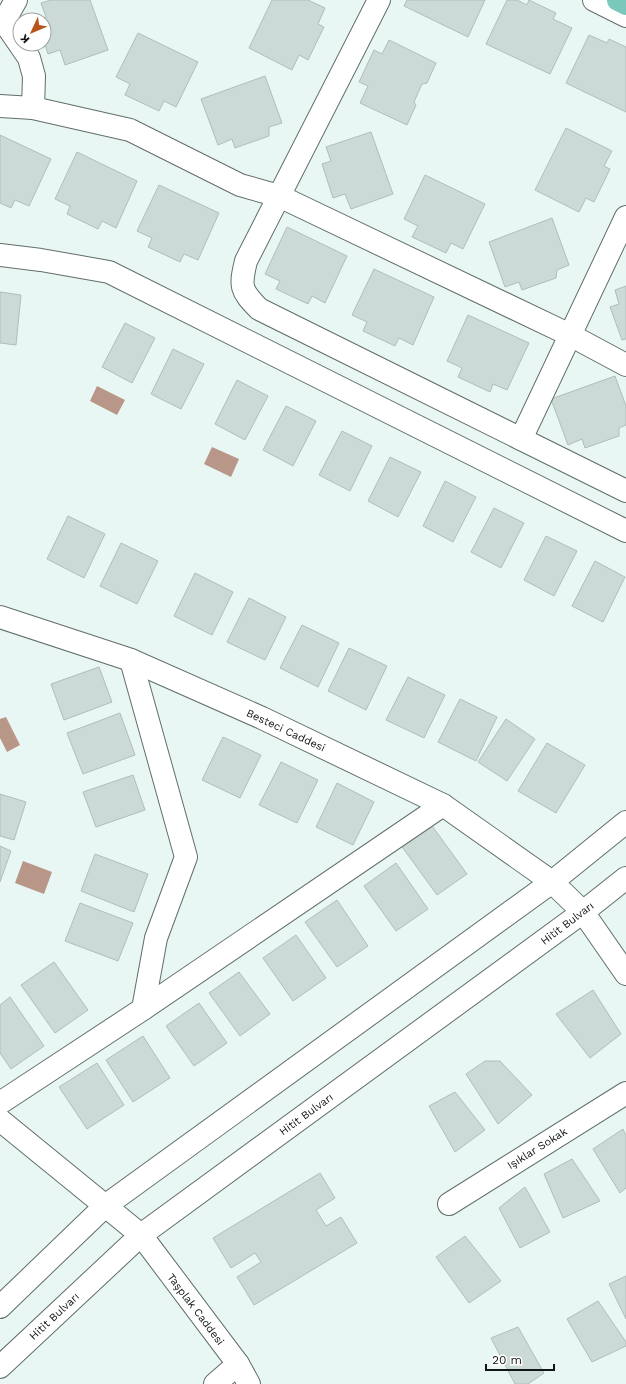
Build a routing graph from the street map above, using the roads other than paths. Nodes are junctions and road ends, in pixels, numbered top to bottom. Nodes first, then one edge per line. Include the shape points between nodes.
1 (16, 0) edge
2 (379, 0) edge
3 (594, 0) edge
4 (618, 0) edge
5 (626, 4) edge
6 (626, 16) edge
7 (0, 106) edge
8 (33, 108) junction
9 (279, 196) junction
10 (626, 216) edge
11 (0, 255) edge
12 (570, 335) junction
13 (626, 365) edge
14 (521, 439) junction
15 (626, 490) edge
16 (626, 531) edge
17 (0, 617) edge
18 (131, 660) junction
19 (443, 805) junction
20 (626, 822) edge
21 (626, 878) edge
22 (552, 882) junction
23 (583, 912) junction
24 (626, 974) edge
25 (143, 1009) junction
26 (626, 1093) edge
27 (0, 1103) edge
28 (0, 1120) edge
29 (449, 1204) dead end
30 (105, 1206) junction
31 (141, 1235) junction
32 (0, 1307) edge
33 (238, 1364) junction
34 (0, 1366) edge
35 (215, 1384) edge
36 (249, 1384) edge

1 - 8 street via 7,16 7,26 29,58 34,76
2 - 9 street
3 - 6 street
4 - 5 main road
7 - 8 street
8 - 9 street via 130,130 240,185
9 - 12 street
9 - 14 street via 246,261 241,279 246,296 258,309
10 - 12 street
11 - 16 street via 109,272
12 - 13 street
12 - 14 street
14 - 15 street
17 - 18 street, Besteci Caddesi
18 - 19 street, Besteci Caddesi via 262,718
18 - 25 street via 186,857 156,938
19 - 22 street, Besteci Caddesi
19 - 25 street
20 - 22 street
21 - 23 street, Hitit Bulvarı
22 - 23 street, Besteci Caddesi
22 - 30 street
23 - 24 street
23 - 31 street, Hitit Bulvarı
25 - 27 street
26 - 29 street, Işıklar Sokak
28 - 30 street, Taşplak Caddesi
30 - 31 street, Taşplak Caddesi
30 - 32 street
31 - 33 street, Taşplak Caddesi
31 - 34 street, Hitit Bulvarı
33 - 35 street
33 - 36 street, Taşplak Caddesi

